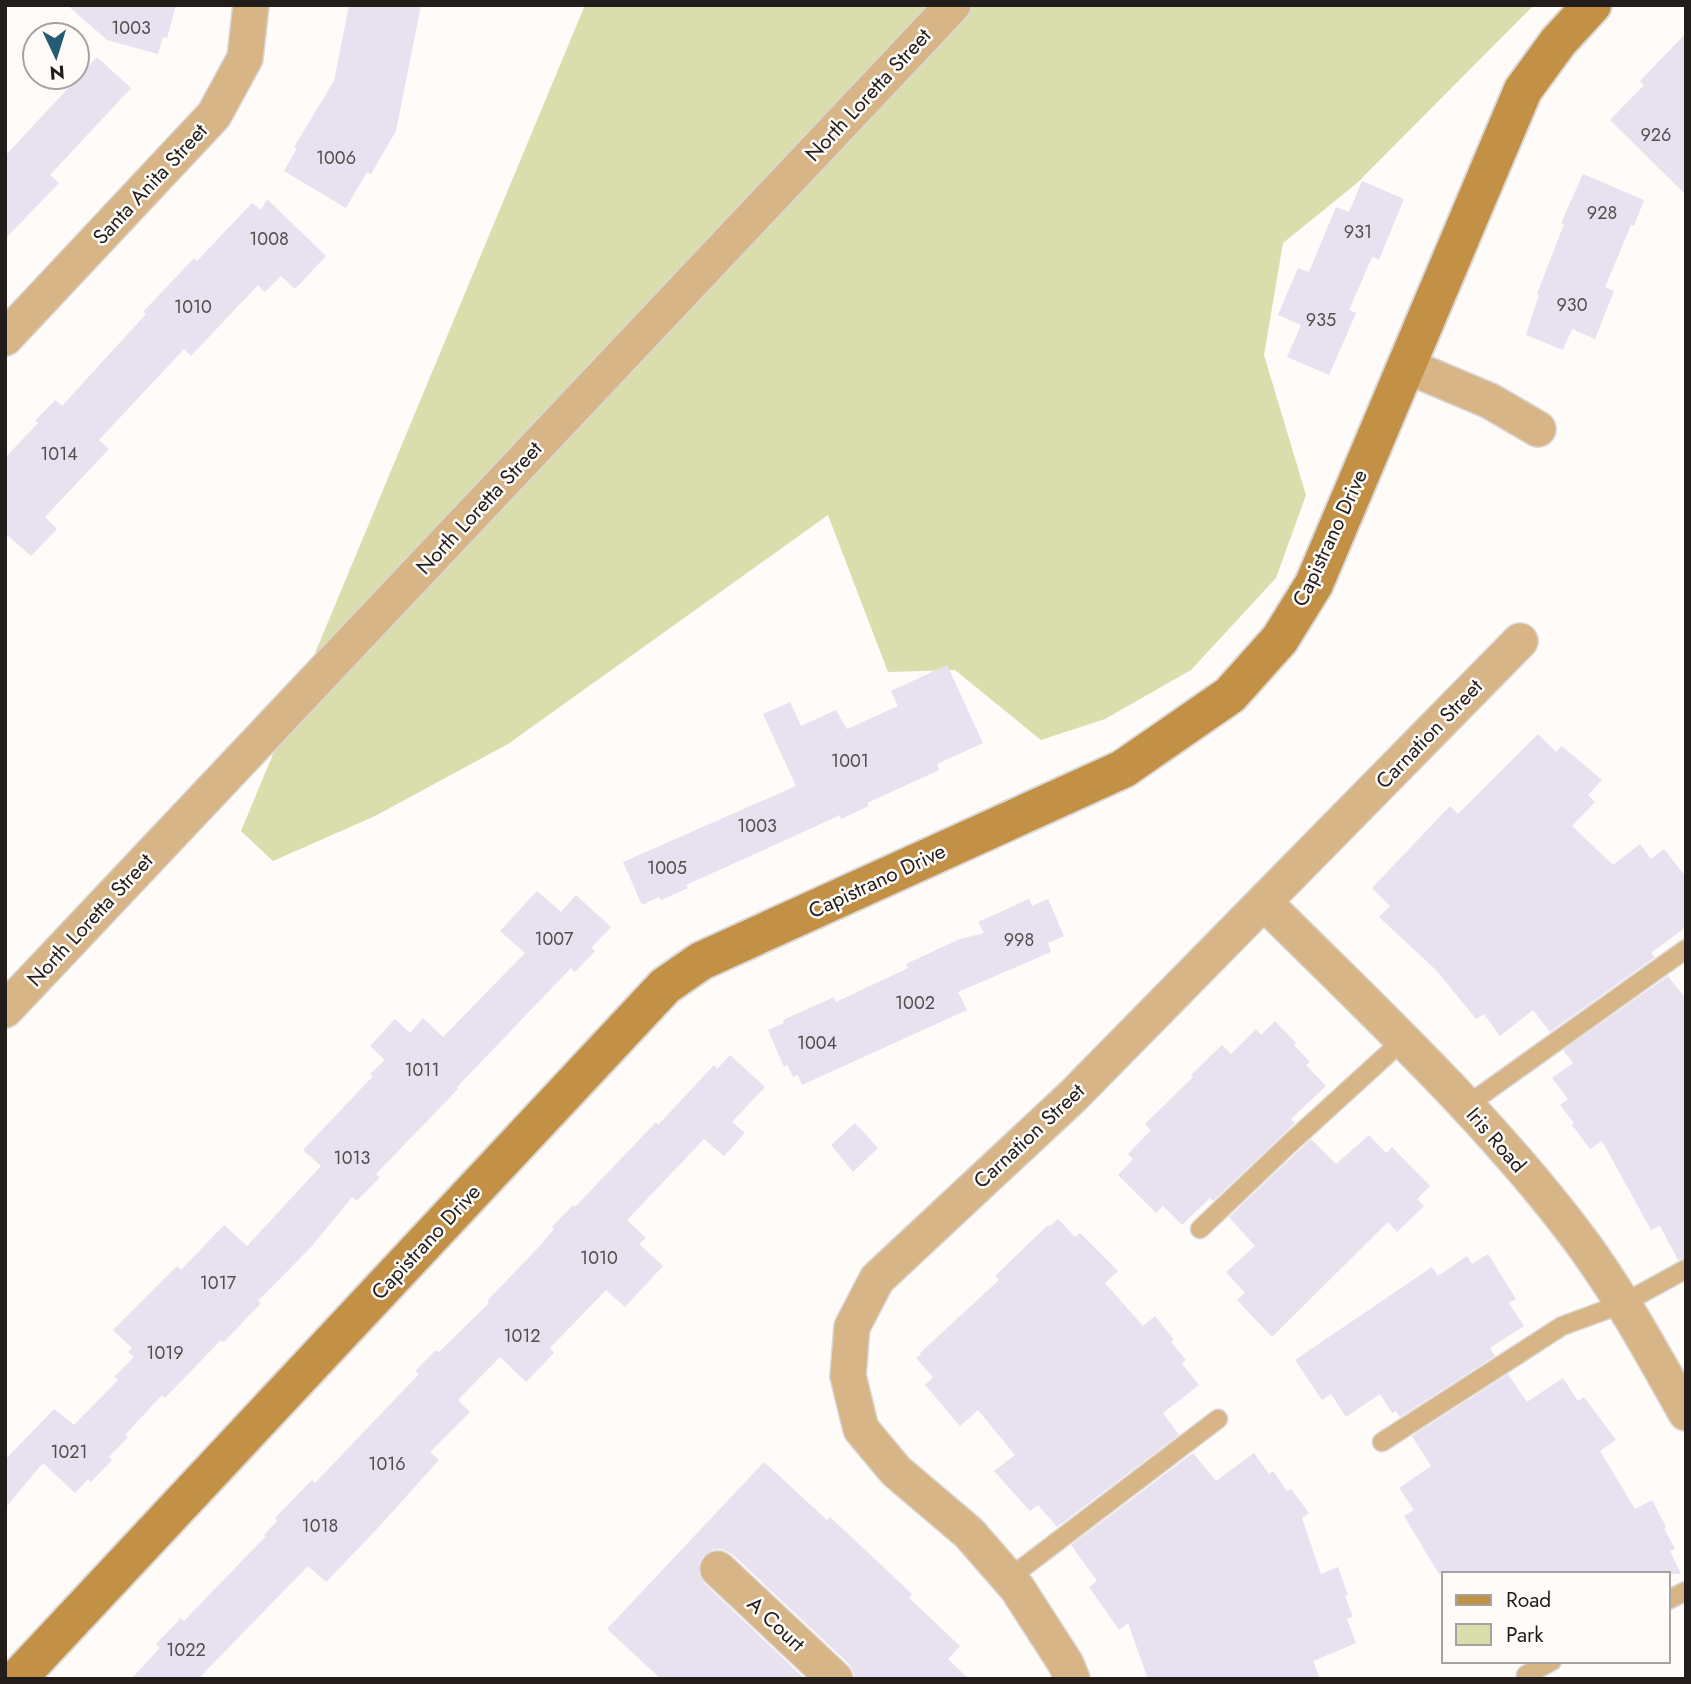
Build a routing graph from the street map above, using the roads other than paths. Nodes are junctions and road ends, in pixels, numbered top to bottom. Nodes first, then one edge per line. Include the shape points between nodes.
1 (251, 5) edge
2 (953, 5) edge
3 (1592, 5) edge
4 (5, 338) edge
5 (1407, 366) junction
6 (1538, 429) dead end
7 (1520, 641) dead end
8 (1264, 902) junction
9 (1686, 949) edge
10 (5, 1010) edge
11 (1402, 1041) junction
12 (1466, 1106) junction
13 (1200, 1229) dead end
14 (1686, 1269) edge
15 (1622, 1304) junction
16 (1686, 1413) edge
17 (1218, 1419) dead end
18 (1382, 1442) dead end
19 (718, 1569) dead end
20 (1008, 1579) junction
21 (1686, 1591) edge
22 (1670, 1599) edge
23 (1548, 1663) edge
24 (1526, 1675) dead end
25 (18, 1679) edge
26 (835, 1679) edge
27 (1072, 1679) edge

1 - 4 street, Santa Anita Street via 245,58 214,115
2 - 10 street, North Loretta Street
3 - 5 street, Capistrano Drive via 1558,41 1523,90
5 - 6 street via 1490,401
5 - 25 street, Capistrano Drive via 1314,584 1280,639 1230,695 1123,769 701,961 665,986
7 - 8 street, Carnation Street
8 - 11 street, Iris Road
8 - 20 street, Carnation Street via 1073,1096 877,1279 852,1327 848,1376 861,1429 896,1471 969,1533
9 - 12 lane
11 - 12 street, Iris Road
11 - 13 lane
12 - 15 street, Iris Road via 1580,1241
14 - 15 lane
15 - 16 street, Iris Road
15 - 18 lane via 1562,1326
17 - 20 lane
19 - 26 street, A Court
20 - 27 street, Carnation Street
21 - 22 lane
23 - 24 lane

